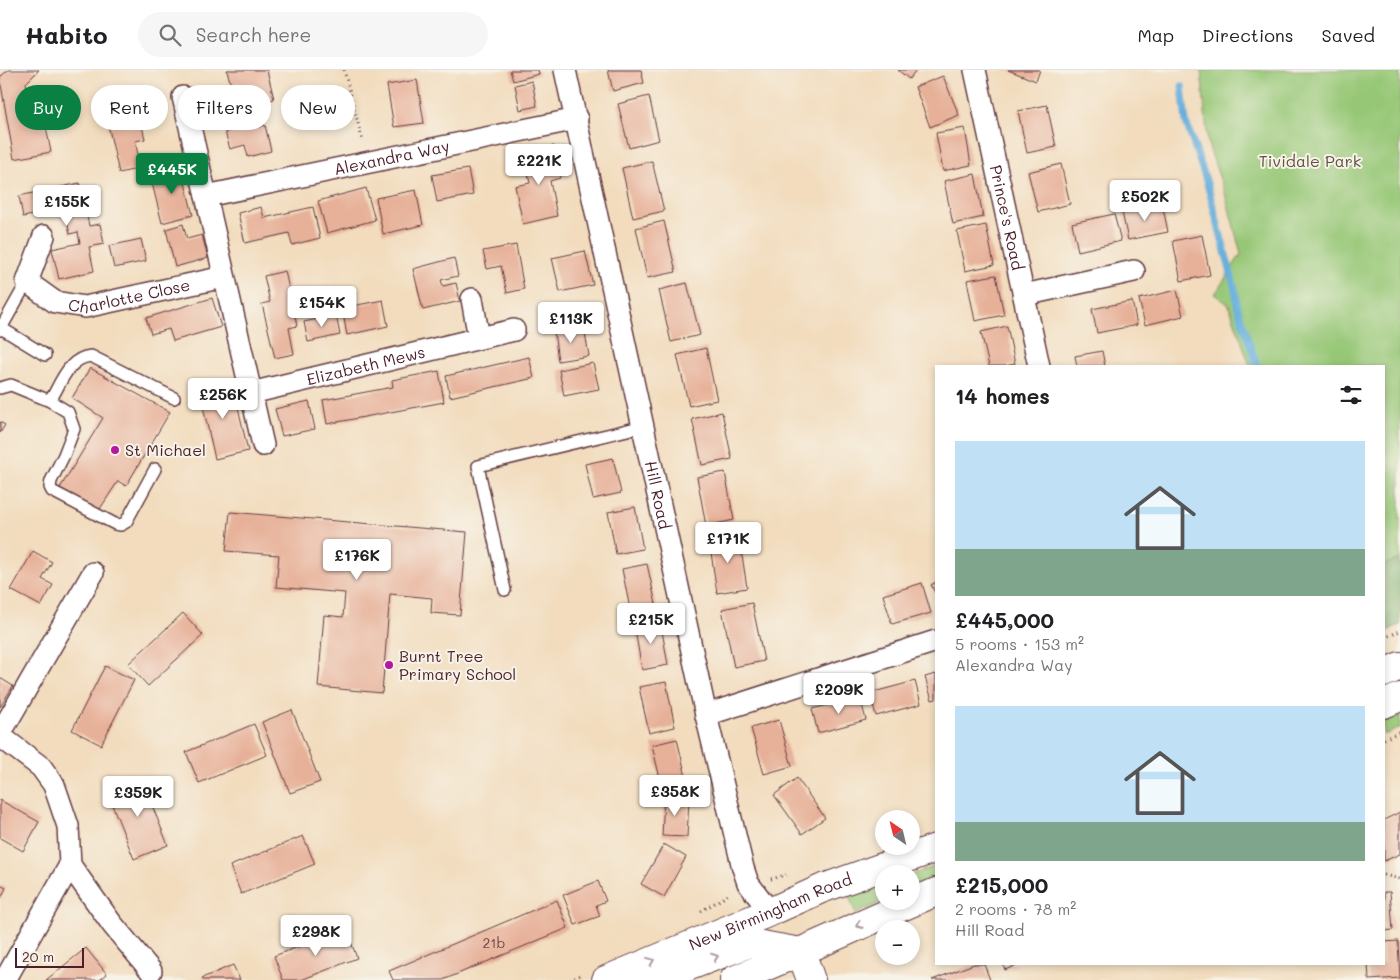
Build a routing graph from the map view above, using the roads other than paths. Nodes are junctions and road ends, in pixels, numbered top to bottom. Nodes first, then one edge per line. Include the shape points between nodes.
1 (565, 70) edge
2 (975, 70) edge
3 (577, 119) junction
4 (191, 130) edge
5 (206, 196) junction
6 (44, 236) dead end
7 (1134, 271) dead end
8 (224, 277) junction
9 (27, 282) junction
10 (1024, 295) junction
11 (472, 299) dead end
12 (0, 329) edge
13 (514, 330) dead end
14 (479, 338) junction
15 (45, 354) dead end
16 (1039, 365) edge
17 (0, 388) edge
18 (251, 393) junction
19 (174, 398) dead end
20 (50, 402) junction
21 (644, 426) junction
22 (264, 445) dead end
23 (155, 469) dead end
24 (93, 573) dead end
25 (505, 590) dead end
26 (935, 641) edge
27 (1400, 666) edge
28 (1385, 673) edge
29 (1400, 697) edge
30 (1385, 704) edge
31 (706, 715) junction
32 (0, 735) edge
33 (935, 848) edge
34 (70, 865) junction
35 (935, 892) edge
36 (770, 912) junction
37 (801, 952) junction
38 (152, 971) dead end
39 (5, 980) edge
40 (606, 980) edge
41 (653, 980) edge
42 (734, 980) edge
43 (811, 980) edge

1 - 3 street, Hill Road
2 - 10 street, Prince's Road
3 - 5 street, Alexandra Way
3 - 21 street, Hill Road
4 - 5 street
5 - 8 street
6 - 9 street
7 - 10 street
8 - 9 street, Charlotte Close via 85,307 55,302
8 - 18 street
9 - 12 lane
10 - 16 street, Prince's Road
11 - 14 street
12 - 15 lane
13 - 14 street, Elizabeth Mews
14 - 18 street, Elizabeth Mews
17 - 20 lane via 11,385
18 - 22 street
19 - 20 lane via 92,356 83,357 70,366
20 - 23 lane via 68,412 74,429 50,482 52,491 121,525 126,522
21 - 25 lane via 478,466
21 - 31 street, Hill Road
24 - 32 street
26 - 31 street
27 - 28 main road
29 - 30 main road
31 - 36 street, Hill Road via 743,868 748,883
32 - 34 street via 41,767 54,785 68,826
33 - 36 main road, New Birmingham Road via 821,889
34 - 38 street via 112,924
34 - 39 street
35 -> 37 main road
36 - 37 main road
40 -> 36 main road, New Birmingham Road
41 -> 37 main road via 750,943
37 - 42 main road
37 - 43 main road

